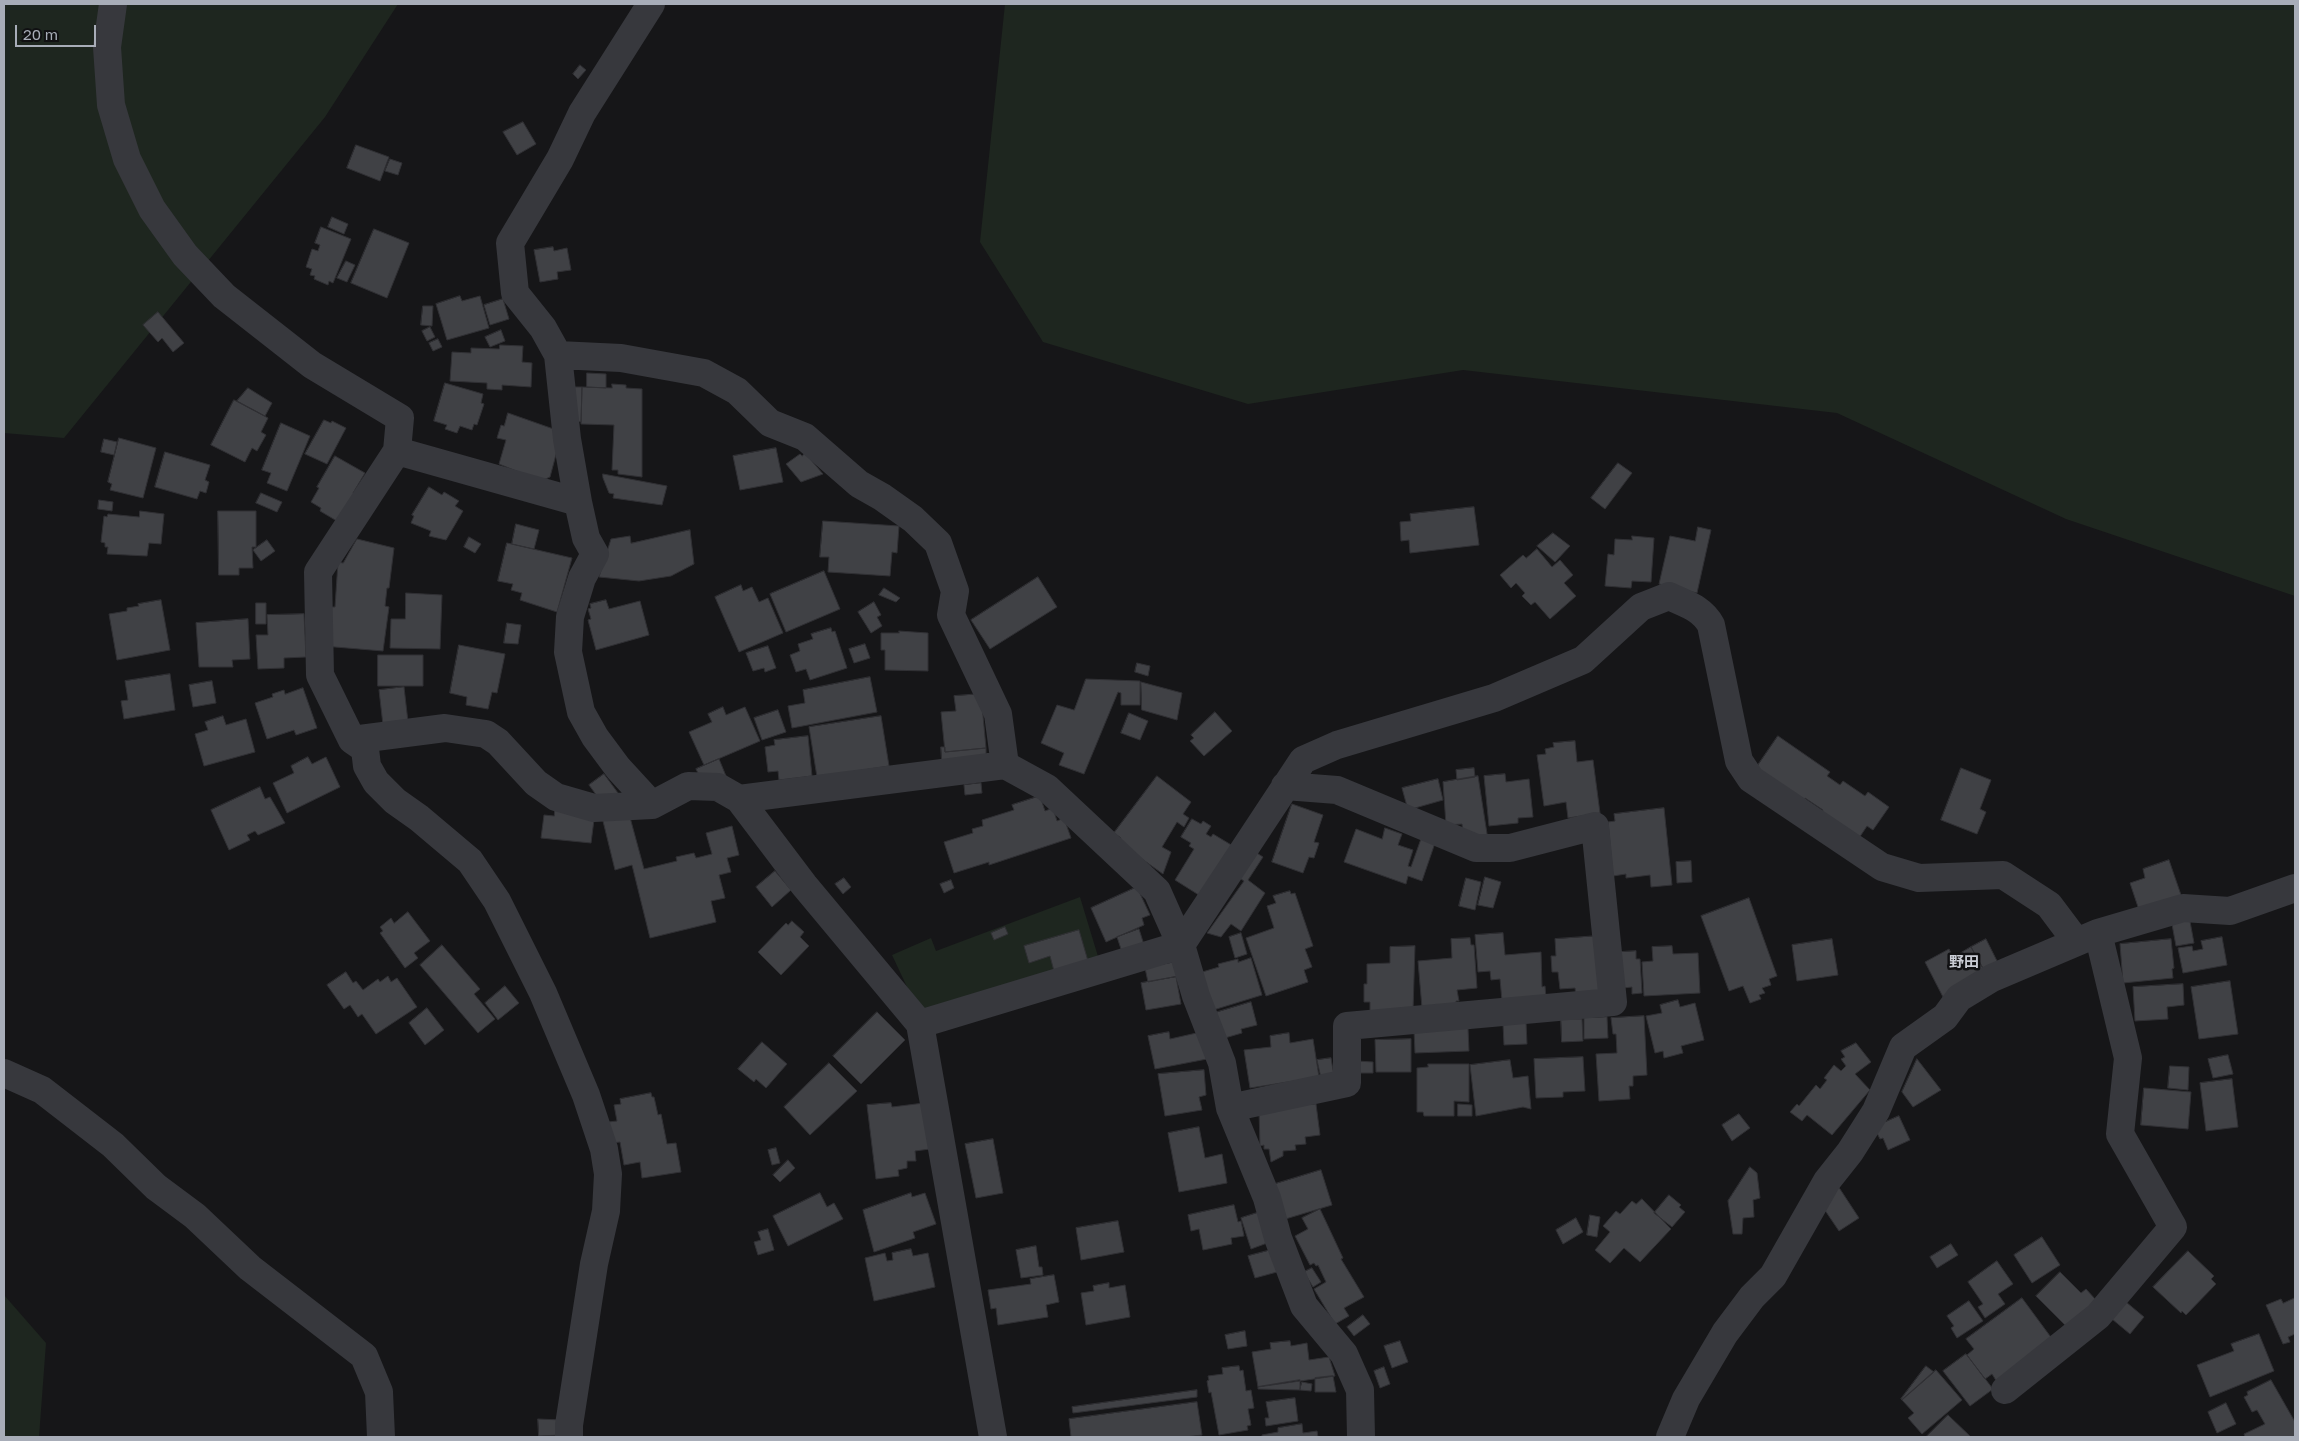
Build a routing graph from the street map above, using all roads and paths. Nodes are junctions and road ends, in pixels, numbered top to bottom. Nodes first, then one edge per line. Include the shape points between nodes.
1 (113, 4) edge
2 (651, 4) edge
3 (558, 355) junction
4 (397, 451) junction
5 (578, 502) junction
6 (352, 740) junction
7 (1004, 765) junction
8 (1285, 786) junction
9 (739, 799) junction
10 (652, 805) junction
11 (2295, 888) edge
12 (2087, 937) junction
13 (1181, 946) junction
14 (920, 1024) junction
15 (4, 1073) edge
16 (1230, 1108) junction
17 (2005, 1390) dead end
18 (381, 1437) edge
19 (569, 1437) edge
20 (992, 1437) edge
21 (1361, 1437) edge
22 (1670, 1437) edge

1 - 4 street via 107,47 111,105 127,159 152,209 185,255 224,296 312,365 400,418
2 - 3 street via 582,113 560,159 510,243 515,292 544,328
3 - 5 street
3 - 7 street via 621,358 704,373 737,391 770,423 804,437 859,484 914,519 938,544 955,591 951,615 998,714
4 - 5 street
4 - 6 street via 318,572 320,675
5 - 10 street via 586,538 595,554 582,578 570,617 568,652 581,712 618,768
6 - 10 street via 445,728 486,734 498,742 536,783 556,797 594,808
6 - 19 street via 365,749 367,766 376,782 470,861 497,901 547,1002 586,1095 604,1150 608,1174 606,1211 594,1264
7 - 9 street
7 - 13 street via 1046,788 1158,891
8 - 12 street via 1303,760 1337,745 1494,698 1583,660 1641,607 1669,596 1698,609 1711,625 1739,761 1751,779 1882,867 1918,878 2003,874 2049,905
8 - 13 street
8 - 16 street via 1337,790 1476,848 1510,848 1595,826 1613,1002 1347,1026 1347,1083
9 - 10 street via 718,787 688,786
9 - 14 street via 804,885
11 - 12 street via 2230,912 2182,908
12 - 17 street via 2128,1058 2120,1134 2173,1227 2098,1316
12 - 22 street via 1992,978 1959,998 1945,1017 1903,1047 1876,1111 1827,1181 1774,1276 1752,1297 1725,1333 1686,1398
13 - 14 street
13 - 16 street via 1222,1063
14 - 20 street
15 - 18 street via 42,1090 105,1139 250,1268 364,1356 379,1392
16 - 21 street via 1267,1198 1278,1238 1304,1306 1344,1354 1360,1390

